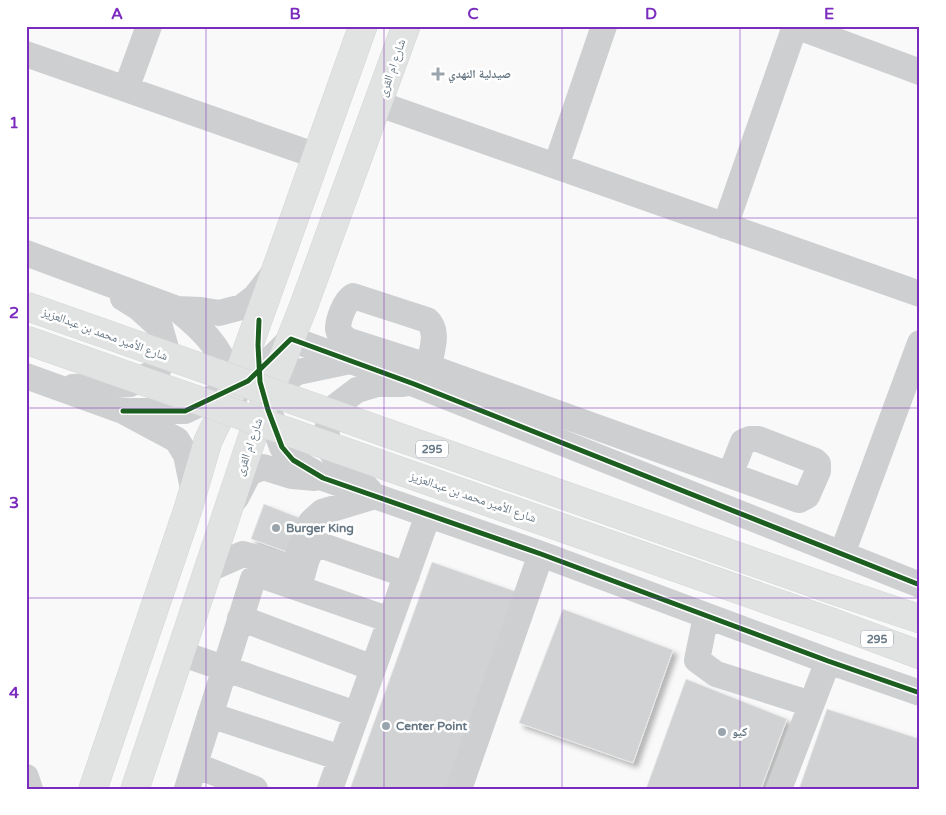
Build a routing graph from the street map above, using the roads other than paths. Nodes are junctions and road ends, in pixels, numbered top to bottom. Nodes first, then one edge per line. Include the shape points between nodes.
1 (148, 26) edge
2 (363, 26) edge
3 (406, 26) edge
4 (604, 26) edge
5 (795, 26) edge
6 (26, 54) edge
7 (920, 72) edge
8 (126, 89) junction
9 (379, 104) junction
10 (317, 156) junction
11 (556, 166) junction
12 (724, 226) junction
13 (26, 253) edge
14 (278, 267) junction
15 (92, 276) junction
16 (920, 294) edge
17 (26, 306) edge
18 (177, 309) junction
19 (291, 339) junction
20 (26, 340) edge
21 (920, 343) edge
22 (350, 361) junction
23 (415, 373) junction
24 (26, 376) edge
25 (139, 380) junction
26 (60, 388) junction
27 (256, 390) junction
28 (123, 411) junction
29 (323, 478) junction
30 (376, 496) junction
31 (726, 508) junction
32 (188, 509) junction
33 (428, 515) junction
34 (224, 520) junction
35 (541, 554) junction
36 (842, 554) junction
37 (208, 570) junction
38 (406, 575) junction
39 (920, 585) edge
40 (298, 588) junction
41 (706, 616) junction
42 (240, 618) junction
43 (920, 619) edge
44 (390, 620) junction
45 (180, 653) junction
46 (920, 655) edge
47 (828, 661) junction
48 (225, 668) junction
49 (373, 668) junction
50 (920, 693) edge
51 (811, 704) junction
52 (356, 714) junction
53 (210, 715) junction
54 (341, 758) junction
55 (26, 776) edge
56 (191, 777) edge
57 (138, 788) edge
58 (30, 789) edge
59 (93, 789) edge
60 (255, 789) edge
61 (330, 789) edge
62 (459, 789) edge
63 (779, 789) edge

1 - 8 street
2 - 10 main road, شارع ام القرى
3 - 9 main road, شارع ام القرى
4 - 11 street
5 - 7 street
5 - 12 street
6 - 8 street
8 - 10 street
9 - 11 street
9 - 19 main road, شارع ام القرى
10 - 14 main road, شارع ام القرى
11 - 12 street
12 - 16 street
13 - 15 street
14 - 18 street via 255,297 242,307 219,313
14 - 27 main road, شارع ام القرى via 259,320
15 - 18 street
15 - 25 street via 139,308 160,327 166,348 165,358 156,371
17 - 43 main road, شارع الأمير محمد بن عبدالعزيز / 295, bridge
18 - 27 street via 213,341 230,373
19 - 22 street
19 - 27 main road, شارع ام القرى
20 - 25 main road, شارع الأمير محمد بن عبدالعزيز / 295, bridge
21 - 36 street
22 - 23 street
22 - 27 street via 298,372
23 - 30 street via 357,390 336,406 326,432 332,453
23 - 31 street
23 - 31 street via 720,471
24 - 26 street
25 - 26 street via 130,384
25 - 46 main road, شارع الأمير محمد بن عبدالعزيز / 295, bridge
26 - 28 street
27 - 28 street via 185,411
27 - 29 street via 282,447 294,460
27 - 32 main road, شارع ام القرى via 208,441
27 - 34 main road, شارع ام القرى via 247,450
28 - 32 street via 177,440 186,455 193,488
29 - 30 street
29 - 34 street via 292,476 263,467 250,473
30 - 33 street
30 - 37 street via 322,512 311,522 293,566 243,554
31 - 36 street
32 - 59 main road, شارع ام القرى
33 - 35 street
33 - 38 street
34 - 37 main road, شارع ام القرى
35 - 41 street
35 - 62 street
36 - 39 street
37 - 45 main road, شارع ام القرى
38 - 40 street via 320,545 309,554
38 - 44 street
40 - 42 street via 257,577 251,583
40 - 44 street
41 - 47 street
41 - 51 street via 697,660 716,674
42 - 48 street
42 - 49 street
44 - 49 street
45 - 48 street
45 - 57 main road, شارع ام القرى
47 - 50 street
47 - 51 street
48 - 52 street
48 - 53 street
49 - 52 street
51 - 63 street
52 - 54 street
53 - 54 street
53 - 56 street
54 - 61 street
55 - 58 street
56 - 60 street

